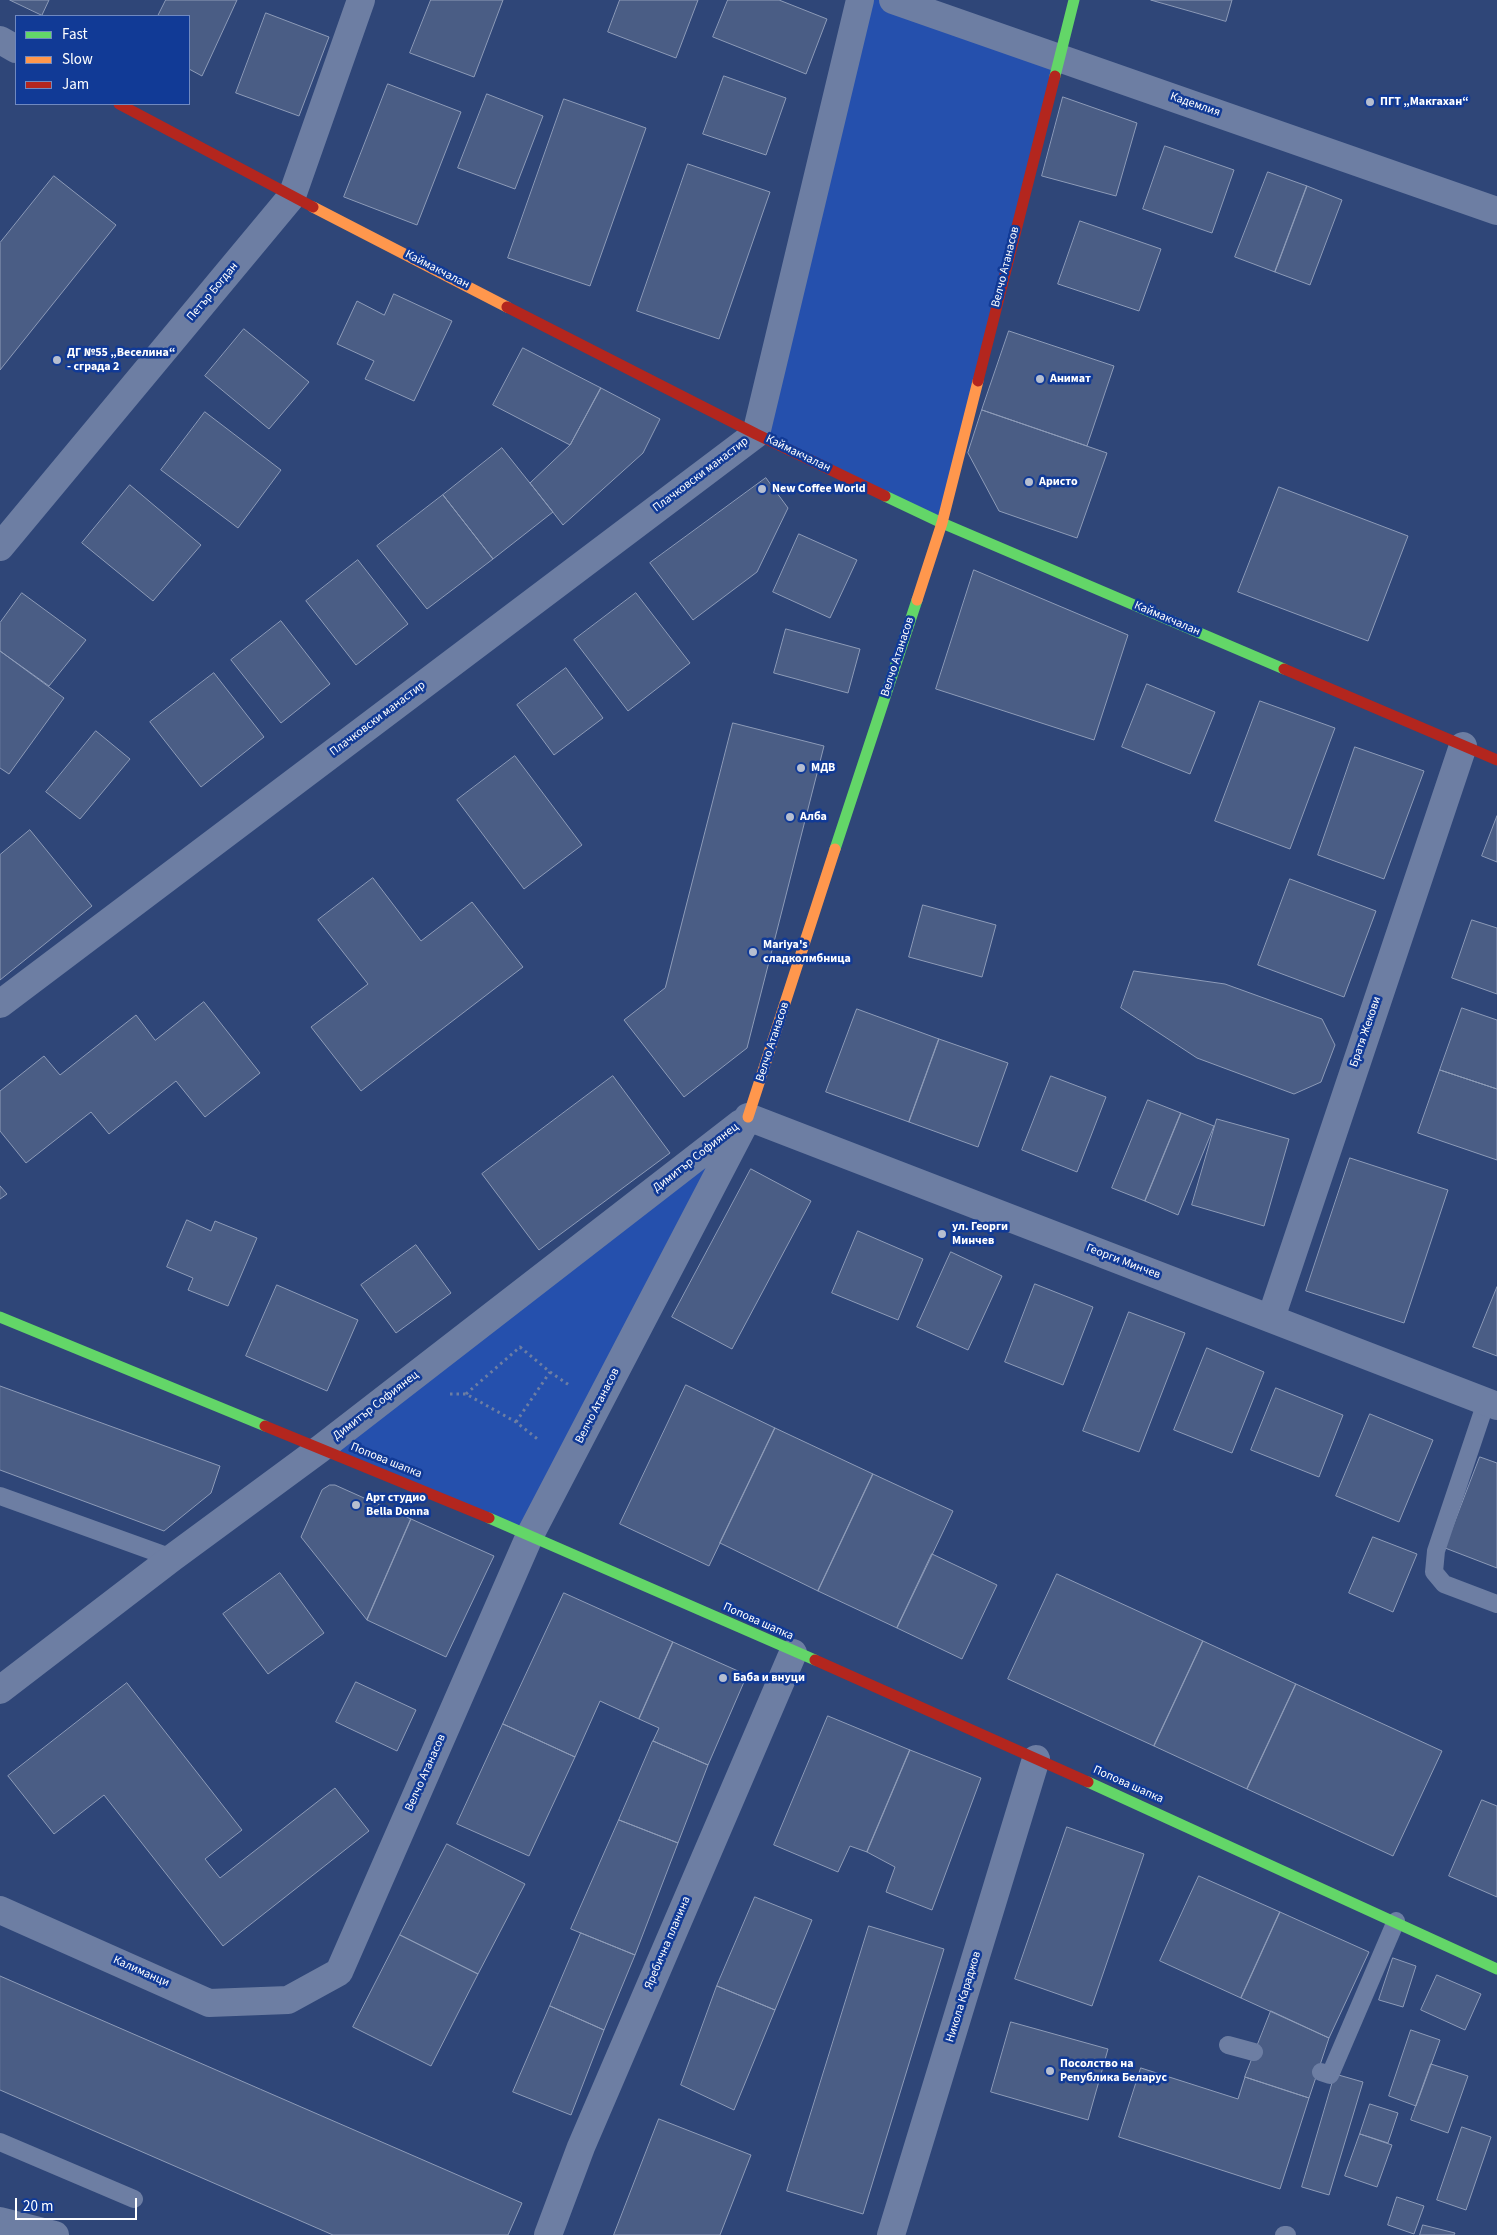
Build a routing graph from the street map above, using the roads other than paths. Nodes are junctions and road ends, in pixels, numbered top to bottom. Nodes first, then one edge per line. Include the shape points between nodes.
1 (361, 0) edge
2 (860, 0) edge
3 (893, 0) edge
4 (1074, 0) edge
5 (0, 40) edge
6 (15, 48) edge
7 (1059, 57) junction
8 (121, 105) edge
9 (292, 196) junction
10 (1497, 211) edge
11 (756, 434) junction
12 (942, 523) junction
13 (0, 547) edge
14 (1463, 746) junction
15 (1497, 760) edge
16 (0, 1004) edge
17 (748, 1117) junction
18 (0, 1317) edge
19 (1270, 1318) junction
20 (1492, 1404) edge
21 (320, 1449) junction
22 (0, 1496) edge
23 (530, 1535) junction
24 (172, 1558) junction
25 (1497, 1604) edge
26 (793, 1653) junction
27 (0, 1690) edge
28 (1036, 1759) junction
29 (0, 1910) edge
30 (1396, 1921) junction
31 (1497, 1969) edge
32 (288, 2000) joint
33 (1228, 2045) dead end
34 (1254, 2052) dead end
35 (1321, 2072) dead end
36 (0, 2142) edge
37 (134, 2199) dead end
38 (0, 2221) edge
39 (54, 2235) edge
40 (548, 2235) edge
41 (891, 2235) edge

1 - 9 street, Петър Богдан
2 - 11 street
3 - 7 street, Кадемлия
4 - 7 street, Велчо Атанасов
5 - 6 street
7 - 10 street, Кадемлия
7 - 12 street, Велчо Атанасов
8 - 9 street, Каймакчалан
9 - 11 street, Каймакчалан
9 - 13 street, Петър Богдан
11 - 12 street, Каймакчалан
11 - 16 street, Плачковски манастир
12 - 14 street, Каймакчалан
12 - 17 street, Велчо Атанасов
14 - 15 street, Каймакчалан
14 - 19 street, Братя Жекови
17 - 19 street, Георги Минчев
17 - 21 street, Димитър Софиянец
17 - 23 street, Велчо Атанасов
18 - 21 street, Попова шапка
19 - 20 street, Георги Минчев
20 - 25 lane via 1436,1551 1434,1572 1444,1584
21 - 23 street, Попова шапка
21 - 24 street, Димитър Софиянец
22 - 24 lane
23 - 26 street, Попова шапка
23 - 32 street, Велчо Атанасов via 338,1972
24 - 27 street, Димитър Софиянец
26 - 28 street, Попова шапка
26 - 40 street, Яребична планина via 581,2147
28 - 30 street, Попова шапка
28 - 41 street, Никола Караджов
29 - 32 street, Калиманци via 209,2003
30 - 31 street, Попова шапка
30 - 35 lane via 1330,2075
33 - 34 lane
36 - 37 lane
38 - 39 street

